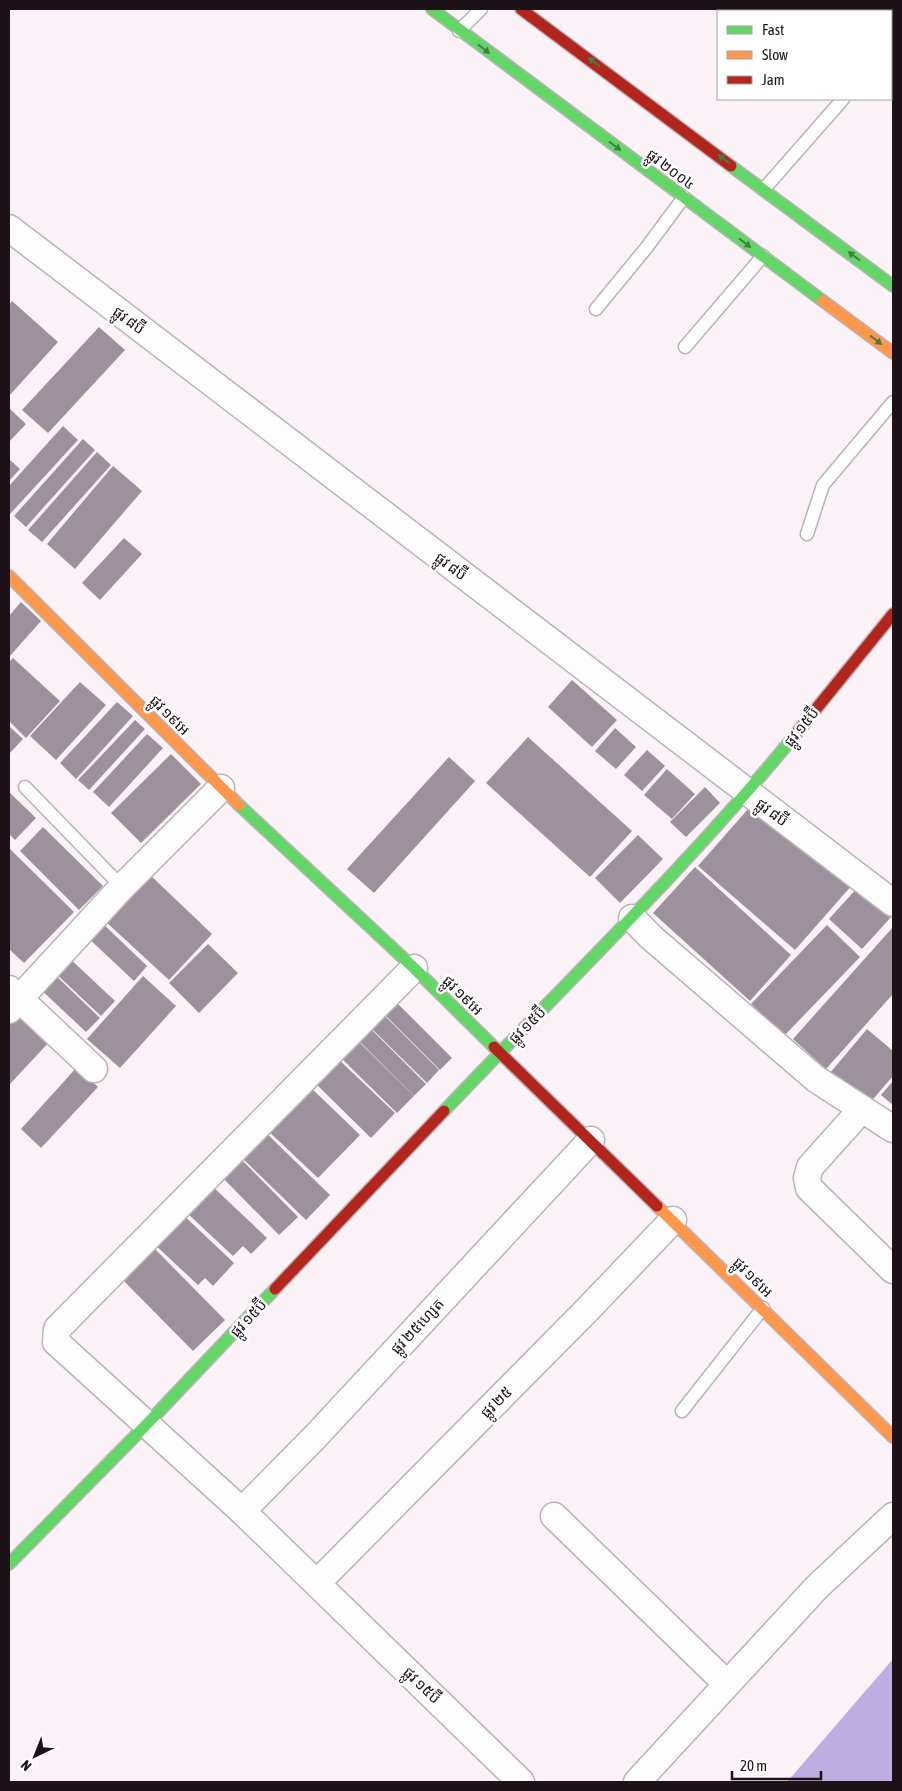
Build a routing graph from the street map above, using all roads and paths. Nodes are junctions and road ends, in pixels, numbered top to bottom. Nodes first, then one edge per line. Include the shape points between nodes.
1 (432, 9) edge
2 (481, 9) edge
3 (521, 9) edge
4 (459, 30) junction
5 (842, 100) edge
6 (764, 189) junction
7 (684, 197) junction
8 (9, 228) edge
9 (763, 256) junction
10 (893, 284) edge
11 (596, 310) dead end
12 (685, 347) dead end
13 (893, 353) edge
14 (893, 402) edge
15 (807, 534) dead end
16 (9, 576) edge
17 (893, 614) edge
18 (25, 787) dead end
19 (221, 788) junction
20 (747, 793) junction
21 (122, 887) junction
22 (893, 903) edge
23 (632, 918) junction
24 (414, 968) junction
25 (12, 999) edge
26 (500, 1052) junction
27 (94, 1070) dead end
28 (862, 1110) junction
29 (893, 1129) edge
30 (591, 1140) junction
31 (673, 1220) junction
32 (893, 1270) edge
33 (763, 1308) junction
34 (682, 1411) dead end
35 (147, 1424) junction
36 (893, 1437) edge
37 (242, 1511) junction
38 (554, 1516) dead end
39 (893, 1516) edge
40 (9, 1564) edge
41 (317, 1583) junction
42 (728, 1684) junction
43 (521, 1782) edge
44 (637, 1782) edge

1 - 4 street, ផ្លូវ ២០០៤
2 - 4 lane
6 -> 3 street
4 -> 7 street, ផ្លូវ ២០០៤
5 - 6 lane
10 -> 6 street
7 -> 9 street, ផ្លូវ ២០០៤
7 - 11 lane
8 - 20 street, ផ្លូវ ៨ប៊ី
9 - 12 lane
9 -> 13 street, ផ្លូវ ២០០៤
14 - 15 lane via 823,486
16 - 19 street, ផ្លូវ ១៩អេ
17 - 20 street, ផ្លូវ ១៥ប៊ី
18 - 21 lane
19 - 21 street
19 - 24 street, ផ្លូវ ១៩អេ
20 - 22 street, ផ្លូវ ៨ប៊ី
20 - 23 street, ផ្លូវ ១៥ប៊ី
21 - 25 street
23 - 26 street, ផ្លូវ ១៥ប៊ី
23 - 28 street via 816,1079
24 - 26 street, ផ្លូវ ១៩អេ
24 - 35 street, ផ្លូវ ១៥ប៊ី via 57,1329 56,1342
25 - 27 street
26 - 30 street, ផ្លូវ ១៩អេ
26 - 35 street, ផ្លូវ ១៥ប៊ី
28 - 29 street
28 - 32 street via 810,1167 807,1178 809,1188
30 - 31 street, ផ្លូវ ១៩អេ
30 - 37 street, ផ្លូវ ២៥ហ្សេត
31 - 33 street, ផ្លូវ ១៩អេ
31 - 41 street, ផ្លូវ ២៥
33 - 34 lane
33 - 36 street, ផ្លូវ ១៩អេ
35 - 37 street, ផ្លូវ ១៥ប៊ី
35 - 40 street, ផ្លូវ ១៥ប៊ី
37 - 41 street, ផ្លូវ ១៥ប៊ី
38 - 42 street
39 - 42 street via 817,1587
41 - 43 street, ផ្លូវ ១៥ប៊ី
42 - 44 street

